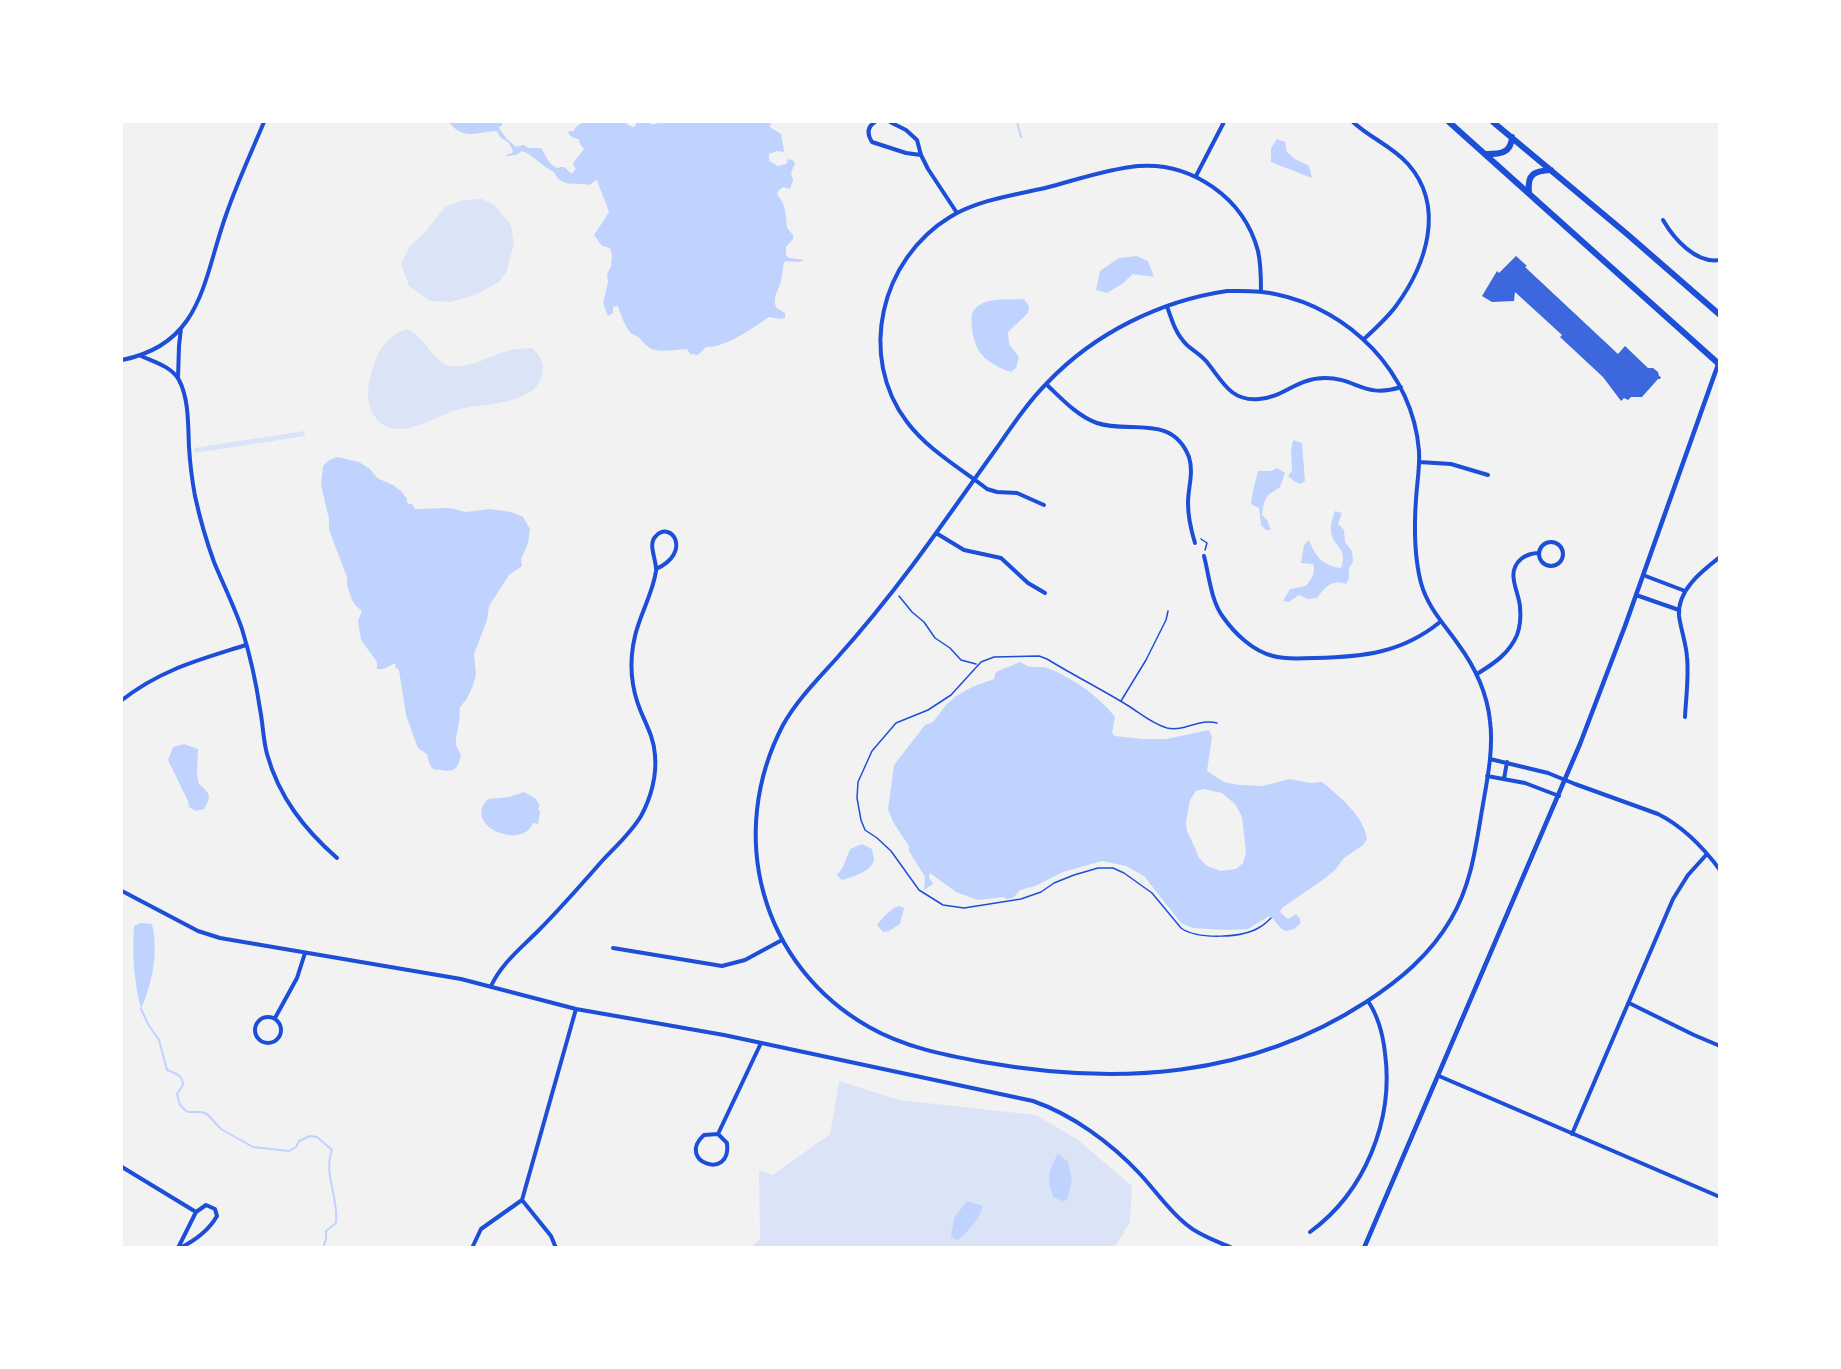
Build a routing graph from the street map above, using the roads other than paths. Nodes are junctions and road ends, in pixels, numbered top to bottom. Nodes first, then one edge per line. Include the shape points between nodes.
1 (264, 122) edge
2 (875, 122) edge
3 (890, 122) edge
4 (1224, 122) edge
5 (1353, 122) edge
6 (1449, 122) edge
7 (1493, 122) edge
8 (1512, 137) junction
9 (1487, 154) junction
10 (921, 155) junction
11 (1551, 170) junction
12 (1196, 176) junction
13 (1529, 192) junction
14 (957, 213) junction
15 (1663, 220) dead end
16 (1719, 260) edge
17 (1261, 291) junction
18 (1167, 306) junction
19 (1719, 315) edge
20 (181, 328) junction
21 (1364, 339) junction
22 (141, 356) junction
23 (122, 360) edge
24 (1719, 363) edge
25 (178, 378) junction
26 (1046, 384) junction
27 (1401, 387) junction
28 (1419, 462) junction
29 (1488, 475) dead end
30 (974, 479) junction
31 (1044, 505) dead end
32 (936, 534) junction
33 (1196, 543) dead end
34 (1539, 553) junction
35 (1204, 555) road end
36 (1719, 557) edge
37 (656, 568) junction
38 (1643, 575) junction
39 (1685, 591) junction
40 (1045, 593) dead end
41 (1636, 595) junction
42 (1679, 610) junction
43 (1440, 622) junction
44 (246, 645) junction
45 (1477, 674) junction
46 (122, 700) edge
47 (1685, 717) dead end
48 (1490, 759) junction
49 (1507, 762) junction
50 (1487, 776) junction
51 (1504, 779) junction
52 (1566, 781) junction
53 (1559, 796) junction
54 (1707, 854) junction
55 (337, 858) dead end
56 (1719, 870) edge
57 (122, 891) edge
58 (782, 940) junction
59 (613, 948) dead end
60 (305, 953) junction
61 (491, 986) junction
62 (1368, 1001) junction
63 (1629, 1002) junction
64 (576, 1009) junction
65 (275, 1018) junction
66 (761, 1043) junction
67 (1719, 1046) edge
68 (1439, 1076) junction
69 (718, 1134) junction
70 (1572, 1134) junction
71 (122, 1167) edge
72 (1719, 1197) edge
73 (522, 1200) junction
74 (196, 1212) junction
75 (1310, 1232) dead end
76 (179, 1248) edge
77 (472, 1248) edge
78 (555, 1248) edge
79 (1232, 1248) edge
80 (1364, 1248) edge

1 - 20 street via 226,216 204,291
2 - 10 street via 868,130 872,142
3 - 10 street via 913,135
4 - 12 street
5 - 21 street via 1413,170 1426,196 1430,217 1424,251 1412,280 1395,308
6 - 9 highway
7 - 8 highway
8 - 9 highway via 1504,153
8 - 11 highway
9 - 13 highway
10 - 14 street
11 - 13 highway via 1532,175
11 - 19 highway
12 - 14 street via 1162,167 1128,167
12 - 17 street via 1228,200 1246,223 1257,249
13 - 24 highway
14 - 30 street via 919,242 897,272 884,306 880,345 888,386 908,423 928,445
15 - 16 street via 1695,255
17 - 18 street via 1227,291
17 - 21 street via 1316,307
18 - 26 street via 1106,336
18 - 27 street via 1183,340 1206,361 1224,386 1239,396 1258,400 1313,379 1342,380 1371,391
20 - 22 street
20 - 25 street
21 - 27 street
22 - 23 street
22 - 25 street via 164,366
24 - 38 street
25 - 44 street via 186,408 192,482 200,517
26 - 30 street
26 - 33 street via 1077,412 1095,422 1113,427 1150,427 1167,432 1179,443 1191,465 1188,507
27 - 28 street via 1413,418
28 - 29 street via 1451,464
28 - 43 street via 1415,538 1418,569 1426,597
30 - 31 street via 992,491 1017,493
30 - 32 street
32 - 40 street via 964,550 1001,558
32 - 58 street via 883,604 796,704 765,767 757,802 755,840 764,896
34 - 34 street via 1544,564 1551,566 1561,561 1563,553 1560,546 1549,541
34 - 45 street via 1522,558 1514,570 1520,618 1513,644
35 - 43 street via 1216,606 1223,618 1248,643 1272,656 1371,654 1407,643
36 - 39 street
37 - 37 street via 654,537 669,533 676,538 677,550
37 - 61 street via 635,636 632,662 636,697 656,756 645,807 631,829 502,967
38 - 39 street
38 - 41 street
39 - 42 street
41 - 42 street
41 - 52 street
42 - 47 street via 1688,657
43 - 45 street
44 - 46 street via 180,665
44 - 55 street via 267,753 279,786 300,822
45 - 48 street via 1490,716
48 - 49 street
48 - 50 street
49 - 51 street
49 - 52 street
50 - 51 street
50 - 62 street via 1470,877 1451,921 1416,964
51 - 53 street
52 - 53 street
52 - 54 street via 1669,820
53 - 68 street
54 - 56 street
54 - 63 street via 1673,899
57 - 60 street via 220,939
58 - 59 street via 745,960 722,966
58 - 62 street via 820,990 843,1010 885,1036 943,1054 1048,1071 1149,1073 1226,1062 1300,1038
60 - 61 street
60 - 65 street via 297,978
61 - 64 street
62 - 75 street via 1380,1029 1386,1063 1380,1131 1353,1187
63 - 67 street
63 - 70 street
64 - 66 street
64 - 73 street
65 - 65 street via 263,1017 256,1023 259,1040 276,1041 281,1024
66 - 69 street
66 - 79 street via 1045,1105 1074,1120 1118,1153 1186,1225
68 - 70 street
68 - 80 street
69 - 69 street via 704,1135 697,1143 697,1156 704,1163 717,1164 726,1156 727,1143
70 - 72 street
71 - 74 street
73 - 77 street via 481,1229
73 - 78 street via 551,1236
74 - 76 street
74 - 76 street via 209,1206 217,1216 212,1225

